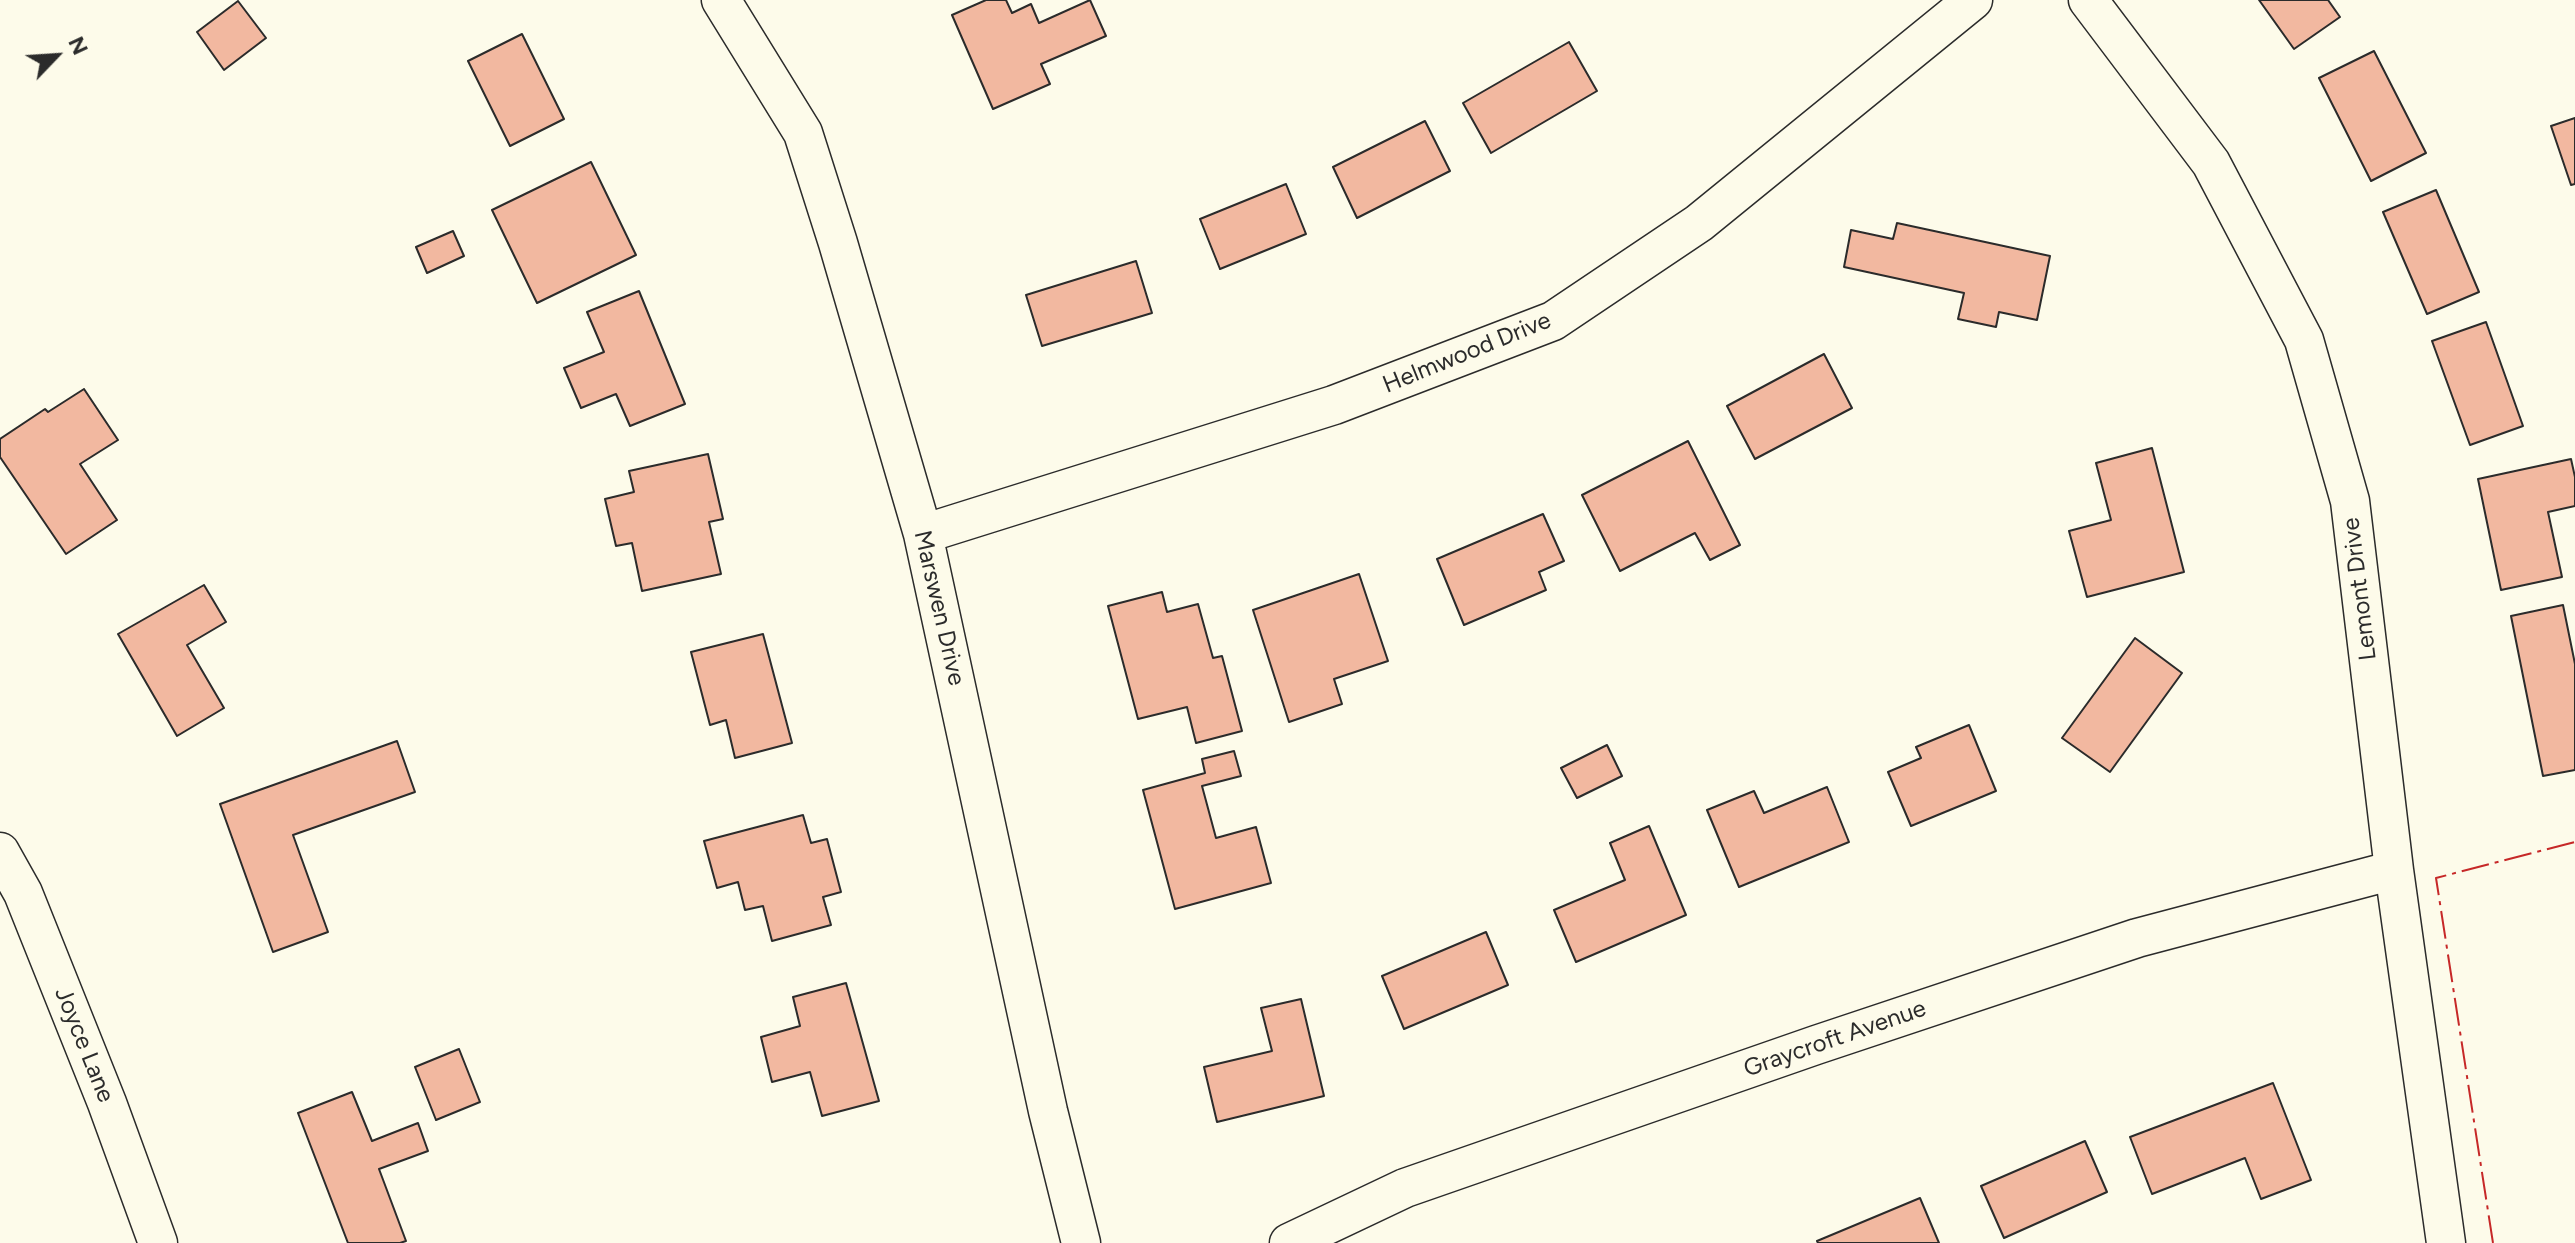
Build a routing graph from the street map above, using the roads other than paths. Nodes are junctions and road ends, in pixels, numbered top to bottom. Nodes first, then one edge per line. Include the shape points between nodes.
1 (721, 0) edge
2 (1973, 0) edge
3 (2088, 0) edge
4 (923, 534) junction
5 (0, 852) edge
6 (2394, 870) junction
7 (158, 1243) edge
8 (1081, 1243) edge
9 (1289, 1243) edge
10 (2446, 1243) edge

1 - 4 street, Marswen Drive via 803,133
2 - 4 street, Helmwood Drive via 1699,223 1553,321 1334,405
3 - 6 street, Lemont Drive via 2211,163 2304,340 2350,501
4 - 8 street, Marswen Drive
5 - 7 street, Joyce Lane via 28,907
6 - 9 street, Graycroft Avenue via 2137,938 1816,1045 1405,1188
6 - 10 street, Lemont Drive

